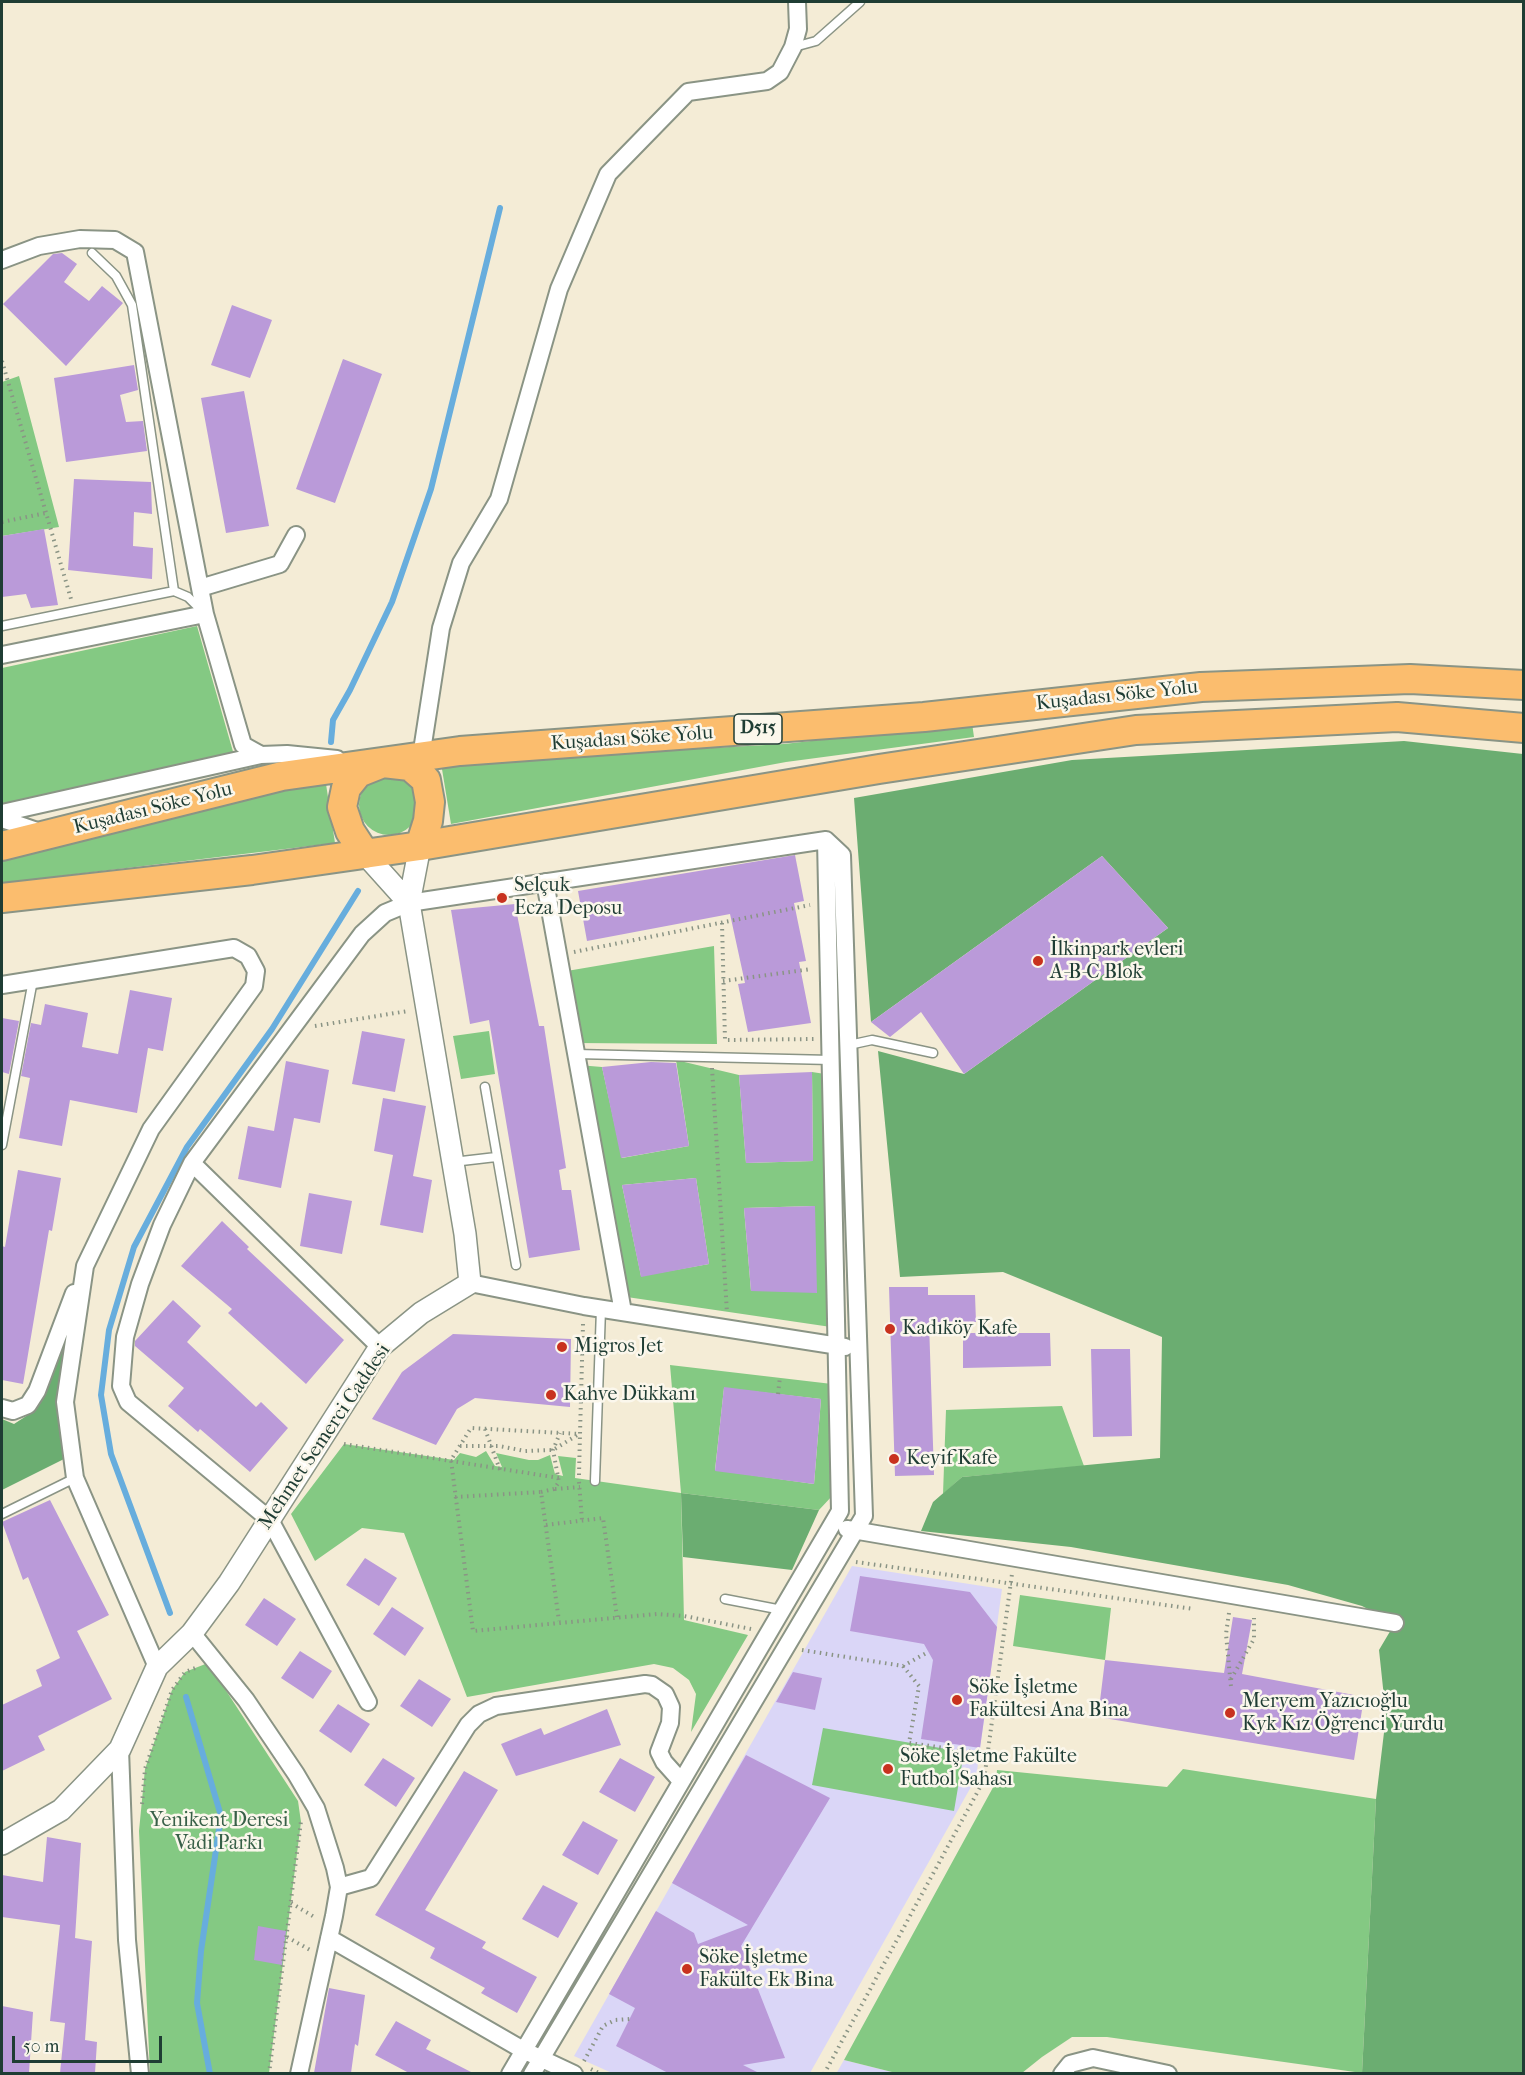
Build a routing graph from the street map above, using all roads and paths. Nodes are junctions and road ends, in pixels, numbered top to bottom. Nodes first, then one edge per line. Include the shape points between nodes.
1 (797, 2) edge
2 (860, 2) edge
3 (793, 47) junction
4 (92, 253) dead end
5 (2, 260) edge
6 (2, 361) edge
7 (3, 370) edge
8 (46, 513) junction
9 (2, 522) edge
10 (296, 535) dead end
11 (200, 588) junction
12 (174, 591) junction
13 (75, 611) junction
14 (205, 614) junction
15 (2, 626) edge
16 (2, 655) edge
17 (1524, 685) edge
18 (1524, 728) edge
19 (261, 755) junction
20 (383, 763) junction
21 (424, 769) junction
22 (2, 813) edge
23 (2, 819) edge
24 (49, 835) junction
25 (826, 840) junction
26 (2, 846) edge
27 (420, 846) junction
28 (365, 854) junction
29 (545, 882) junction
30 (2, 898) edge
31 (409, 903) junction
32 (821, 903) dead end
33 (722, 923) junction
34 (558, 955) junction
35 (823, 967) dead end
36 (33, 980) junction
37 (723, 981) junction
38 (2, 985) edge
39 (427, 1008) junction
40 (338, 1023) dead end
41 (849, 1045) junction
42 (933, 1053) dead end
43 (576, 1054) junction
44 (711, 1057) junction
45 (828, 1060) junction
46 (485, 1087) dead end
47 (2, 1145) edge
48 (496, 1157) junction
49 (453, 1162) junction
50 (192, 1163) junction
51 (516, 1264) dead end
52 (85, 1266) junction
53 (470, 1283) junction
54 (584, 1306) junction
55 (601, 1309) junction
56 (623, 1312) junction
57 (728, 1328) junction
58 (836, 1346) junction
59 (380, 1347) junction
60 (858, 1349) junction
61 (780, 1377) dead end
62 (778, 1394) dead end
63 (2, 1408) edge
64 (485, 1429) junction
65 (560, 1433) junction
66 (580, 1434) junction
67 (344, 1444) dead end
68 (459, 1446) junction
69 (492, 1447) junction
70 (553, 1450) junction
71 (451, 1460) junction
72 (500, 1470) junction
73 (75, 1478) junction
74 (559, 1478) junction
75 (595, 1481) dead end
76 (580, 1487) dead end
77 (554, 1490) junction
78 (541, 1492) junction
79 (455, 1497) junction
80 (2, 1514) edge
81 (270, 1520) junction
82 (546, 1525) junction
83 (831, 1527) junction
84 (860, 1530) junction
85 (1014, 1556) junction
86 (1011, 1586) junction
87 (725, 1599) dead end
88 (782, 1610) junction
89 (1206, 1611) dead end
90 (1217, 1612) dead end
91 (1229, 1613) junction
92 (1240, 1615) dead end
93 (617, 1617) junction
94 (1252, 1617) dead end
95 (559, 1621) junction
96 (1395, 1623) dead end
97 (192, 1633) junction
98 (768, 1635) junction
99 (788, 1644) junction
100 (928, 1652) dead end
101 (201, 1666) dead end
102 (903, 1666) junction
103 (157, 1667) junction
104 (1232, 1679) junction
105 (1231, 1687) dead end
106 (368, 1702) dead end
107 (120, 1749) junction
108 (988, 1754) junction
109 (681, 1781) junction
110 (141, 1810) dead end
111 (299, 1811) dead end
112 (2, 1844) edge
113 (339, 1887) junction
114 (328, 1944) junction
115 (630, 2019) dead end
116 (517, 2061) edge
117 (538, 2068) edge
118 (578, 2069) edge
119 (140, 2073) edge
120 (270, 2073) edge
121 (299, 2073) edge
122 (824, 2073) edge
123 (1062, 2073) edge
124 (1168, 2073) edge

1 - 3 street via 798,29
2 - 3 lane via 816,41
3 - 21 street via 780,72 767,81 688,92 608,174 559,289 498,499 461,563 441,628
4 - 12 lane via 116,276 132,305
5 - 11 street via 39,246 80,239 115,240 135,252
6 - 7 path
7 - 8 path
8 - 9 path
8 - 13 path
10 - 11 street via 280,564
11 - 14 street
12 - 13 lane
12 - 14 lane via 188,597
13 - 15 lane
14 - 16 street
14 - 19 street via 243,745
17 - 21 highway, Kuşadası Söke Yolu / D515 via 1410,679 1201,687 924,717 460,751
18 - 27 highway, Kuşadası Söke Yolu via 1397,717 1136,730
19 - 20 street
19 - 22 street
20 - 21 highway, Kuşadası Söke Yolu / D515
20 - 24 highway, Kuşadası Söke Yolu / D515 via 282,776
20 - 28 highway via 358,773 345,788 342,807 350,831
21 - 27 highway via 429,812
23 - 24 street
24 - 26 highway, Kuşadası Söke Yolu / D515
25 - 29 street
25 - 41 street via 842,855
25 - 45 street
27 - 28 highway, Kuşadası Söke Yolu
27 - 31 street
28 - 30 highway, Kuşadası Söke Yolu
28 - 31 street
29 - 31 street
29 - 34 street
31 - 39 street
31 - 50 street via 385,913 362,934
32 - 33 path
33 - 34 path
33 - 37 path
34 - 43 street
35 - 37 path
36 - 38 street
36 - 47 lane
36 - 52 street via 234,948 248,956 256,971 254,986 151,1129
37 - 45 path via 725,1040 824,1039
39 - 40 path
39 - 49 street
41 - 42 lane via 872,1040
41 - 60 street
43 - 44 lane
43 - 56 street
44 - 45 lane
44 - 57 path
45 - 58 street
46 - 48 lane
48 - 49 lane
48 - 51 lane
49 - 53 street
50 - 59 street
50 - 81 street via 162,1225 140,1284 125,1337 121,1386 129,1402
52 - 63 street via 37,1391 28,1405 13,1411
52 - 73 street via 65,1401
53 - 54 street
53 - 59 street, Mehmet Semerci Caddesi via 421,1313
54 - 55 street
54 - 66 path
55 - 56 street
55 - 75 lane
56 - 57 street
57 - 58 street
58 - 60 street
58 - 83 street via 840,1511
59 - 81 street, Mehmet Semerci Caddesi
60 - 84 street via 864,1516
61 - 62 path
64 - 65 path
64 - 68 path via 471,1428
64 - 69 path
65 - 66 path
65 - 70 path
66 - 70 path
67 - 71 path
68 - 69 path
68 - 71 path
69 - 70 path
69 - 72 path
70 - 74 path
71 - 72 path
71 - 79 path
72 - 74 path
73 - 80 lane
73 - 103 street
74 - 77 path
76 - 77 path
77 - 78 path
78 - 79 path
78 - 82 path
79 - 95 path via 473,1631
81 - 97 street, Mehmet Semerci Caddesi
81 - 106 street
82 - 93 path via 603,1518
82 - 95 path
83 - 84 street
83 - 88 street
84 - 85 street
84 - 86 path via 846,1561
84 - 99 street
85 - 86 path
85 - 96 street
86 - 89 path
86 - 108 path
87 - 88 lane
88 - 98 street
90 - 91 path
91 - 92 path
91 - 104 path via 1226,1634
93 - 95 path
93 - 98 path via 684,1616
94 - 104 path via 1256,1619 1254,1639
97 - 103 street, Mehmet Semerci Caddesi
97 - 113 street via 246,1700 316,1808
98 - 109 street
99 - 102 path via 804,1651
99 - 117 street
100 - 102 path
101 - 110 path via 185,1672 172,1690 145,1769
102 - 108 path via 919,1686 909,1743
103 - 107 street, Mehmet Semerci Caddesi
104 - 105 path
107 - 112 street, Mehmet Semerci Caddesi via 62,1810
107 - 119 street via 127,1940
108 - 122 path via 984,1780
109 - 113 street via 659,1752 670,1723 671,1707 664,1694 652,1685 496,1706 468,1725 371,1878
109 - 116 street
111 - 120 path via 301,1822
113 - 114 street
114 - 116 street
114 - 121 street
115 - 118 path via 603,2026
116 - 117 street
117 - 118 street
123 - 124 street via 1070,2064 1093,2058

